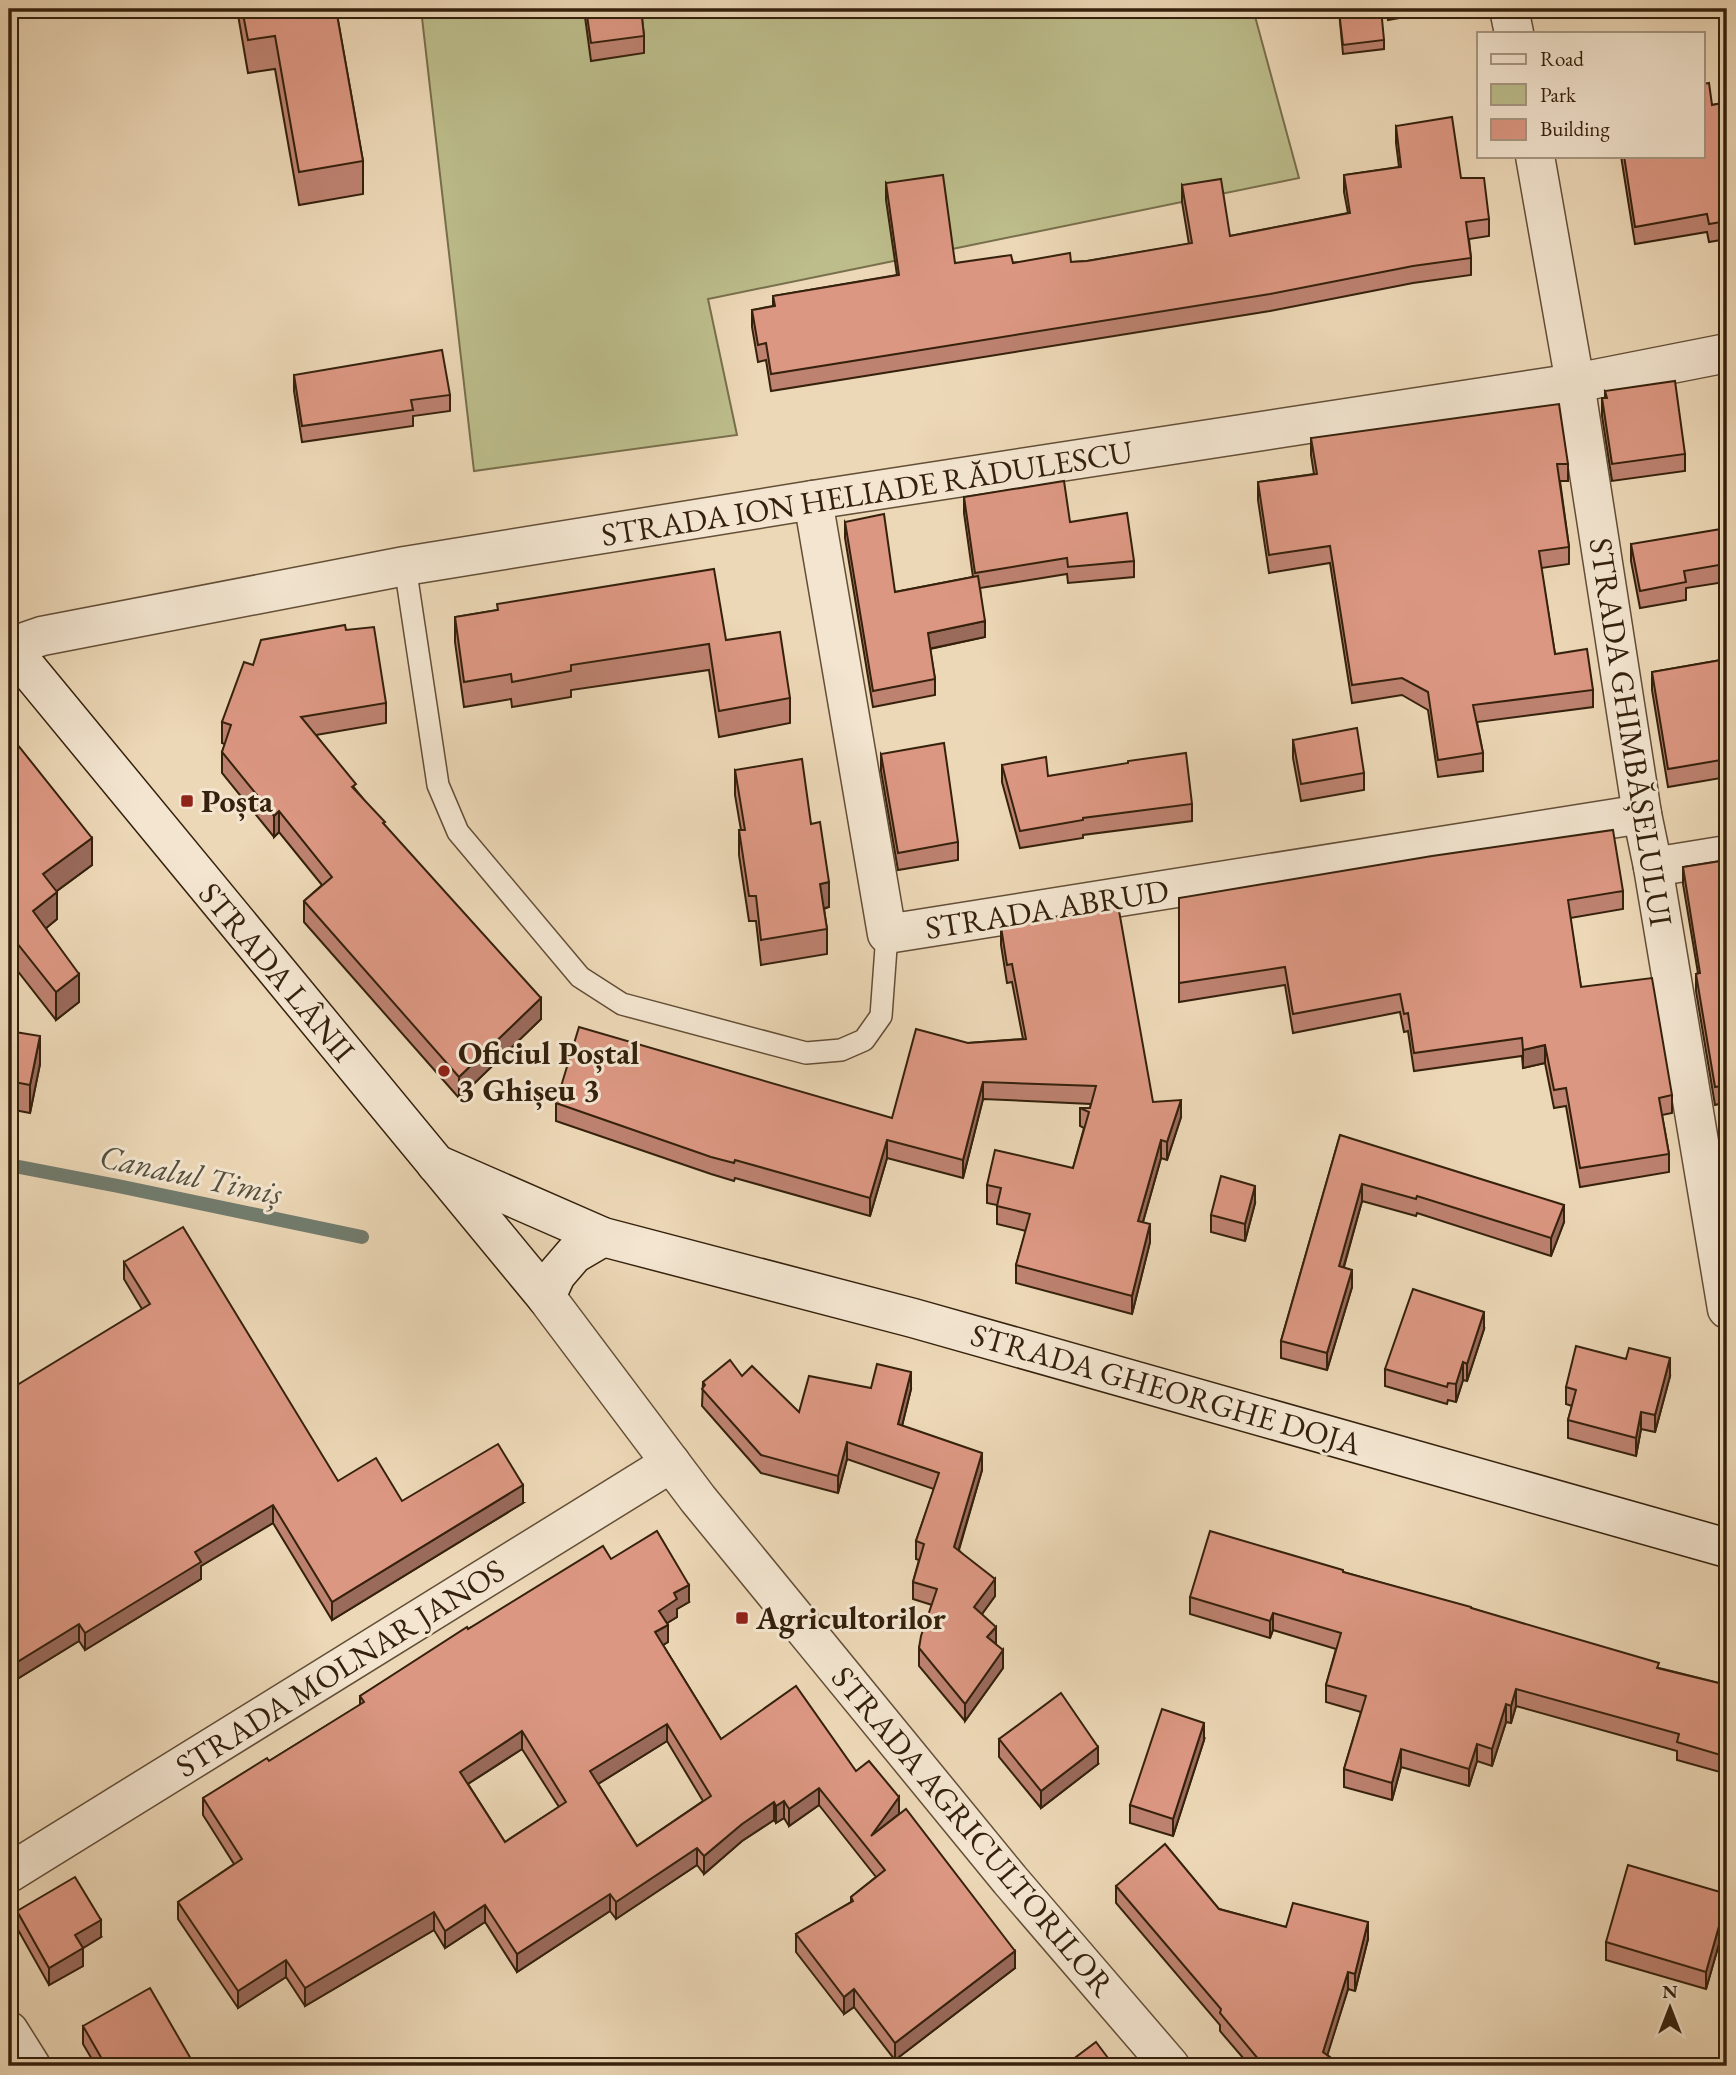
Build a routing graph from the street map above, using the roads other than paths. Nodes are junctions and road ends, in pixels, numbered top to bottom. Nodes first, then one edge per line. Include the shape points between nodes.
1 (1509, 9) edge
2 (1514, 32) edge
3 (1535, 158) edge
4 (1727, 353) edge
5 (1575, 383) junction
6 (813, 500) junction
7 (405, 566) junction
8 (9, 646) edge
9 (1642, 814) junction
10 (1727, 855) edge
11 (1653, 867) junction
12 (887, 934) junction
13 (436, 1164) junction
14 (603, 1237) junction
15 (546, 1297) junction
16 (1727, 1309) edge
17 (671, 1463) junction
18 (1727, 1548) edge
19 (9, 1873) edge
20 (9, 2031) edge
21 (31, 2066) edge
22 (1170, 2066) edge

1 - 2 street
3 - 5 street, STRADA GHIMBĂȘELULUI
4 - 5 street, STRADA ION HELIADE RĂDULESCU
5 - 6 street, STRADA ION HELIADE RĂDULESCU
5 - 9 street, STRADA GHIMBĂȘELULUI
6 - 7 street, STRADA ION HELIADE RĂDULESCU
6 - 12 street, STRADA ABRUD
7 - 8 street, STRADA ION HELIADE RĂDULESCU
7 - 12 lane via 438,785 458,832 580,977 622,1004 806,1053 841,1051 864,1040 881,1016
8 - 13 street, STRADA LÂNII
9 - 11 street, STRADA GHIMBĂȘELULUI
9 - 12 street, STRADA ABRUD
10 - 11 street
11 - 16 street, STRADA GHIMBĂȘELULUI
13 - 14 street, STRADA GHEORGHE DOJA
13 - 15 street, STRADA LÂNII
14 - 15 street via 573,1254
14 - 18 street, STRADA GHEORGHE DOJA via 913,1318
15 - 17 street, STRADA AGRICULTORILOR
17 - 19 street, STRADA MOLNAR JANOS
17 - 22 street, STRADA AGRICULTORILOR via 1010,1880
20 - 21 street

